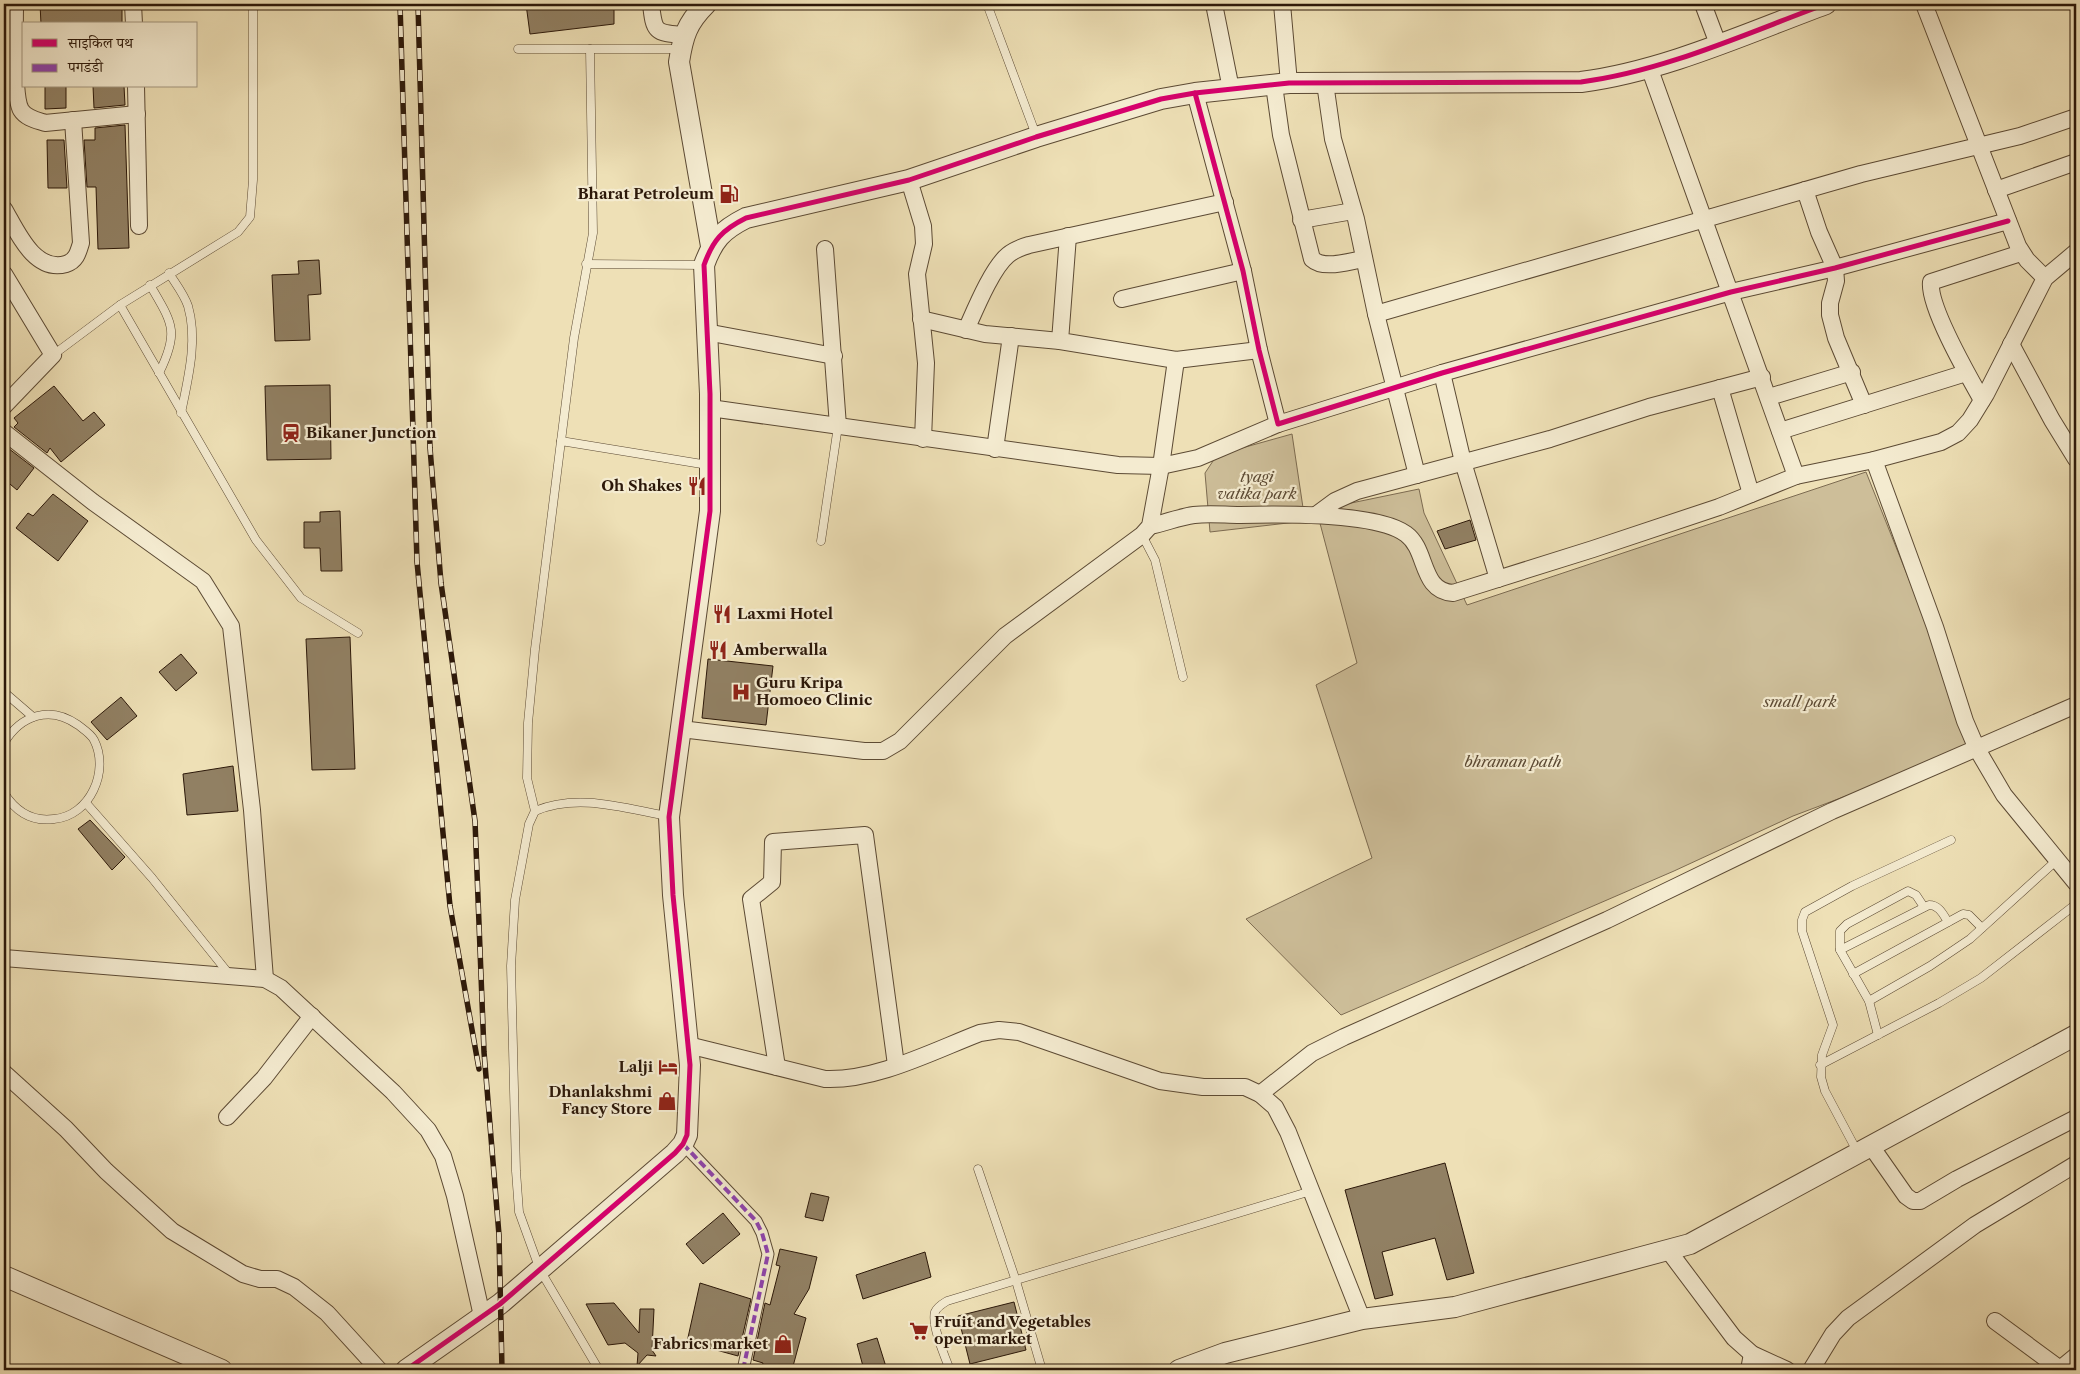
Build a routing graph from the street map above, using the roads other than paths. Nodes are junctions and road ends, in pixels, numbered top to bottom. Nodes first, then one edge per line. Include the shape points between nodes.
1 (15, 4) edge
2 (133, 4) edge
3 (253, 4) edge
4 (651, 4) edge
5 (706, 4) edge
6 (987, 4) edge
7 (1214, 4) edge
8 (1282, 4) edge
9 (1703, 4) edge
10 (1826, 4) edge
11 (1924, 4) edge
12 (134, 22) edge
13 (682, 42) junction
14 (1718, 44) junction
15 (518, 49) dead end
16 (590, 49) junction
17 (1649, 67) junction
18 (1325, 83) junction
19 (1281, 84) junction
20 (136, 88) edge
21 (1231, 89) junction
22 (1195, 93) junction
23 (137, 114) junction
24 (2076, 117) edge
25 (74, 120) junction
26 (1036, 137) junction
27 (1979, 145) junction
28 (2076, 162) edge
29 (909, 180) junction
30 (1805, 190) junction
31 (1996, 190) junction
32 (1226, 202) junction
33 (4, 209) edge
34 (1353, 212) junction
35 (1301, 220) junction
36 (1705, 220) junction
37 (2008, 221) junction
38 (139, 226) dead end
39 (1068, 236) junction
40 (711, 246) junction
41 (825, 249) dead end
42 (2076, 252) edge
43 (2022, 253) junction
44 (1364, 259) junction
45 (586, 264) junction
46 (704, 265) junction
47 (1835, 268) junction
48 (1243, 271) junction
49 (168, 273) junction
50 (4, 274) edge
51 (2046, 278) junction
52 (150, 285) junction
53 (1731, 292) junction
54 (1122, 298) dead end
55 (120, 305) junction
56 (1376, 314) junction
57 (921, 320) junction
58 (966, 330) junction
59 (706, 332) junction
60 (1011, 336) junction
61 (1060, 341) junction
62 (2011, 344) junction
63 (1259, 350) junction
64 (53, 355) junction
65 (834, 356) junction
66 (1176, 360) junction
67 (1852, 372) junction
68 (159, 373) junction
69 (1442, 373) junction
70 (1966, 373) junction
71 (1762, 376) junction
72 (1396, 388) junction
73 (1720, 388) junction
74 (1769, 397) junction
75 (1982, 400) junction
76 (1864, 405) junction
77 (4, 406) edge
78 (710, 408) junction
79 (181, 413) junction
80 (1278, 424) junction
81 (838, 426) junction
82 (1780, 431) junction
83 (4, 432) edge
84 (923, 439) junction
85 (561, 441) junction
86 (995, 449) junction
87 (2076, 459) edge
88 (1874, 460) junction
89 (1463, 462) junction
90 (710, 465) junction
91 (1161, 466) junction
92 (1418, 475) junction
93 (1796, 476) junction
94 (1751, 494) junction
95 (1316, 515) junction
96 (1146, 530) junction
97 (821, 540) dead end
98 (1498, 579) junction
99 (358, 633) dead end
100 (1183, 678) dead end
101 (4, 692) edge
102 (2076, 705) edge
103 (33, 717) junction
104 (681, 728) junction
105 (4, 743) edge
106 (1977, 749) junction
107 (4, 793) edge
108 (86, 803) junction
109 (535, 811) junction
110 (670, 817) junction
111 (1951, 840) dead end
112 (2057, 860) junction
113 (2076, 883) edge
114 (2076, 904) edge
115 (1924, 907) junction
116 (1948, 922) junction
117 (1982, 928) junction
118 (1840, 950) junction
119 (4, 958) edge
120 (1853, 974) junction
121 (231, 977) junction
122 (265, 979) junction
123 (1868, 1001) junction
124 (312, 1016) junction
125 (1878, 1035) junction
126 (2076, 1035) edge
127 (688, 1045) junction
128 (896, 1065) junction
129 (1820, 1066) junction
130 (778, 1067) junction
131 (4, 1073) edge
132 (1260, 1094) junction
133 (227, 1116) dead end
134 (2076, 1118) edge
135 (683, 1144) junction
136 (1865, 1149) junction
137 (2076, 1164) edge
138 (978, 1169) dead end
139 (1311, 1191) junction
140 (1668, 1250) junction
141 (540, 1270) junction
142 (4, 1276) edge
143 (1016, 1281) junction
144 (482, 1316) junction
145 (1362, 1319) junction
146 (1995, 1321) dead end
147 (1752, 1354) junction
148 (2076, 1356) edge
149 (2060, 1369) edge
150 (222, 1370) edge
151 (379, 1370) edge
152 (406, 1370) edge
153 (600, 1370) edge
154 (744, 1370) edge
155 (950, 1370) edge
156 (1042, 1370) edge
157 (1179, 1370) edge
158 (1749, 1370) edge
159 (1787, 1370) edge
160 (1811, 1370) edge

1 - 25 street via 20,110 30,119 45,123
2 - 12 street
3 - 49 lane via 250,217 238,232
4 - 13 street via 653,24 657,30
5 - 13 street via 696,14
6 - 26 lane
7 - 21 street
8 - 19 street
9 - 14 street
10 - 14 street
11 - 27 street
13 - 16 lane
13 - 40 street via 679,62
14 - 17 street
15 - 16 lane
16 - 45 lane via 593,233
17 - 18 street via 1581,82
17 - 36 street
18 - 19 street
18 - 34 street via 1333,139
19 - 21 street
19 - 35 street via 1281,135
20 - 23 street
21 - 22 street
22 - 26 street via 1160,99
22 - 32 street
23 - 25 street
23 - 38 street
24 - 27 street via 2020,136
25 - 33 street via 81,243 78,254 71,262 57,266 43,262 25,246
26 - 29 street
27 - 30 street
27 - 31 street
28 - 31 street
29 - 40 street via 746,218 727,228
29 - 57 street via 923,226 924,244 917,274
30 - 36 street
30 - 47 street
31 - 37 street
32 - 39 street
32 - 48 street
34 - 35 street
34 - 44 street
35 - 44 street via 1312,259 1318,264
36 - 53 street
36 - 56 street
37 - 43 street
37 - 47 street
39 - 58 street via 1029,245 1007,255 980,299
39 - 61 street
40 - 46 street
41 - 65 street
42 - 51 street
43 - 51 street
43 - 70 street via 1931,282 1933,297
44 - 56 street
45 - 46 lane
45 - 85 lane
46 - 59 street
47 - 53 street
47 - 67 street via 1830,315 1836,338
48 - 54 street
48 - 63 street
49 - 52 lane
49 - 79 lane via 188,306 192,332
50 - 64 street
51 - 62 street
52 - 55 lane
52 - 68 lane via 172,324 172,340
53 - 69 street
53 - 71 street
55 - 64 lane
55 - 68 lane
56 - 72 street
57 - 58 street
57 - 84 street via 926,363
58 - 60 street
59 - 65 street
59 - 78 street
60 - 61 street
60 - 86 street
61 - 66 street
62 - 75 street
62 - 87 street
63 - 66 street
63 - 80 street
64 - 77 street
65 - 81 street
66 - 91 street
67 - 74 street
67 - 76 street
68 - 79 lane
69 - 72 street
69 - 89 street
70 - 75 street
70 - 76 street
71 - 73 street
71 - 74 street
72 - 80 street
72 - 92 street
73 - 89 street
73 - 94 street
74 - 82 street
75 - 88 street via 1958,433 1941,442
76 - 82 street
78 - 81 street
78 - 90 street
79 - 99 lane via 240,516 278,571 301,598
80 - 91 street via 1198,458
81 - 84 street
81 - 97 lane
82 - 93 street
83 - 122 street via 93,502 203,581 231,626 252,810
84 - 86 street
85 - 90 lane
85 - 109 lane via 534,650 528,723 527,778
86 - 91 street via 1118,465
88 - 93 street
88 - 106 street
89 - 92 street
89 - 98 street
90 - 104 street via 710,511
91 - 96 street
92 - 95 street via 1357,491
93 - 94 street
94 - 98 street
95 - 96 street via 1204,514
95 - 98 street via 1372,523 1404,532 1412,541 1434,587 1439,590 1453,593
96 - 100 lane
96 - 104 street via 1005,636 900,740 883,750 864,751
101 - 103 lane
102 - 106 street
103 - 105 lane via 10,732
103 - 108 lane via 54,714 72,720 94,740 99,758 98,774
104 - 110 street
106 - 112 street via 2000,789
106 - 132 street via 1832,811 1607,920 1344,1037 1312,1053
107 - 108 lane via 25,815 37,820 60,819
108 - 121 lane via 152,878
109 - 110 lane via 586,801
109 - 141 lane via 529,824 515,900 511,966 519,1212
110 - 127 street via 673,895
111 - 129 lane via 1852,886 1805,912 1802,932 1833,1025
112 - 113 street
112 - 117 lane
114 - 125 lane via 1981,978
115 - 116 lane via 1935,905
115 - 118 lane
115 - 118 lane via 1908,891 1847,924 1840,931
116 - 117 lane via 1969,914
116 - 120 lane
117 - 123 lane via 1930,966
118 - 120 lane
119 - 121 street
120 - 123 lane
121 - 122 street
122 - 124 street via 281,988
123 - 125 lane
124 - 133 street via 264,1078
124 - 144 street via 393,1092 428,1130 443,1156
125 - 129 lane
126 - 136 street
127 - 130 street
127 - 135 street via 687,1134
128 - 130 street via 865,1077 844,1080 825,1079
128 - 130 street via 865,835 774,842 772,882 751,900
128 - 132 street via 980,1032 1000,1030 1019,1032 1160,1081 1203,1087 1245,1087
129 - 136 lane via 1825,1091
131 - 151 street via 172,1231 243,1274 277,1279 294,1287 327,1312
132 - 139 street via 1274,1107 1288,1132
134 - 136 street via 1920,1201 1906,1196
135 - 141 street
135 - 154 street via 756,1221 768,1254
136 - 140 street via 1690,1244
137 - 160 street via 1975,1225 1848,1318
138 - 143 lane
139 - 143 lane
139 - 145 street
140 - 145 street via 1456,1307
140 - 147 street via 1734,1338
141 - 144 street
141 - 153 lane
142 - 150 street
143 - 155 lane via 947,1301 938,1307 934,1314
143 - 156 lane
144 - 152 street
145 - 157 street via 1225,1353
146 - 149 street
147 - 158 street
147 - 159 street
148 - 149 street

